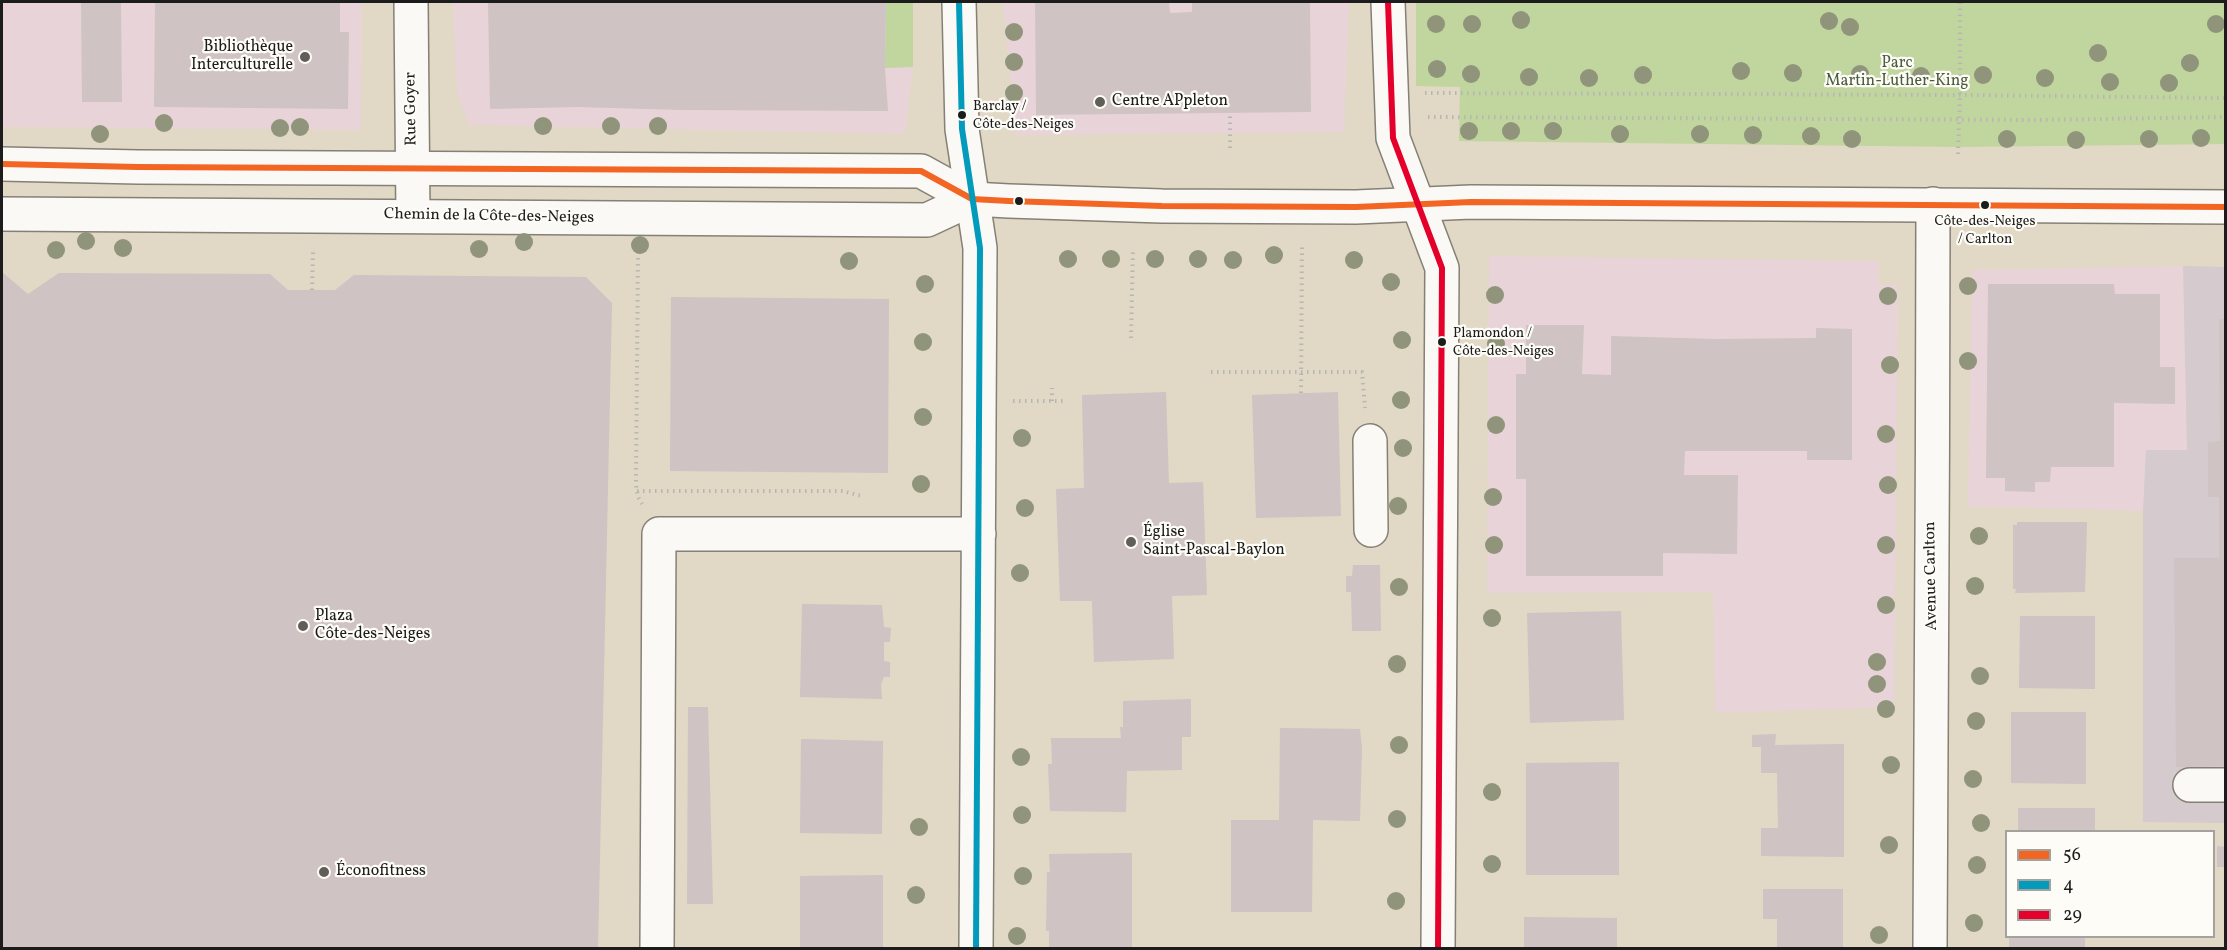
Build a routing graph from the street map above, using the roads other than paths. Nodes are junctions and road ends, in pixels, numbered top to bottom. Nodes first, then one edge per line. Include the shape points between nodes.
1 (411, 2) edge
2 (959, 2) edge
3 (1388, 2) edge
4 (2, 164) edge
5 (413, 168) junction
6 (972, 199) junction
7 (1419, 204) junction
8 (1933, 204) junction
9 (2226, 207) edge
10 (2, 214) edge
11 (413, 216) junction
12 (1367, 429) road end
13 (1371, 530) dead end
14 (979, 534) junction
15 (2190, 784) dead end
16 (2226, 784) edge
17 (657, 948) edge
18 (976, 948) edge
19 (1438, 948) edge
20 (1930, 948) edge

1 - 5 main road, Rue Goyer
2 - 6 main road via 962,129
3 - 7 main road via 1393,138
4 - 5 main road, Chemin de la Côte-des-Neiges
5 - 6 main road, Chemin de la Côte-des-Neiges via 921,171
5 - 11 main road, Rue Goyer
6 - 7 main road, Chemin de la Côte-des-Neiges via 1162,206
6 - 11 main road, Chemin de la Côte-des-Neiges via 927,220
6 - 14 main road via 980,248
7 - 8 main road, Chemin de la Côte-des-Neiges
7 - 19 main road via 1442,268
8 - 9 main road, Chemin de la Côte-des-Neiges
8 - 20 main road, Avenue Carlton
10 - 11 main road, Chemin de la Côte-des-Neiges
12 - 13 main road
14 - 17 main road via 658,534
14 - 18 main road
15 - 16 main road

